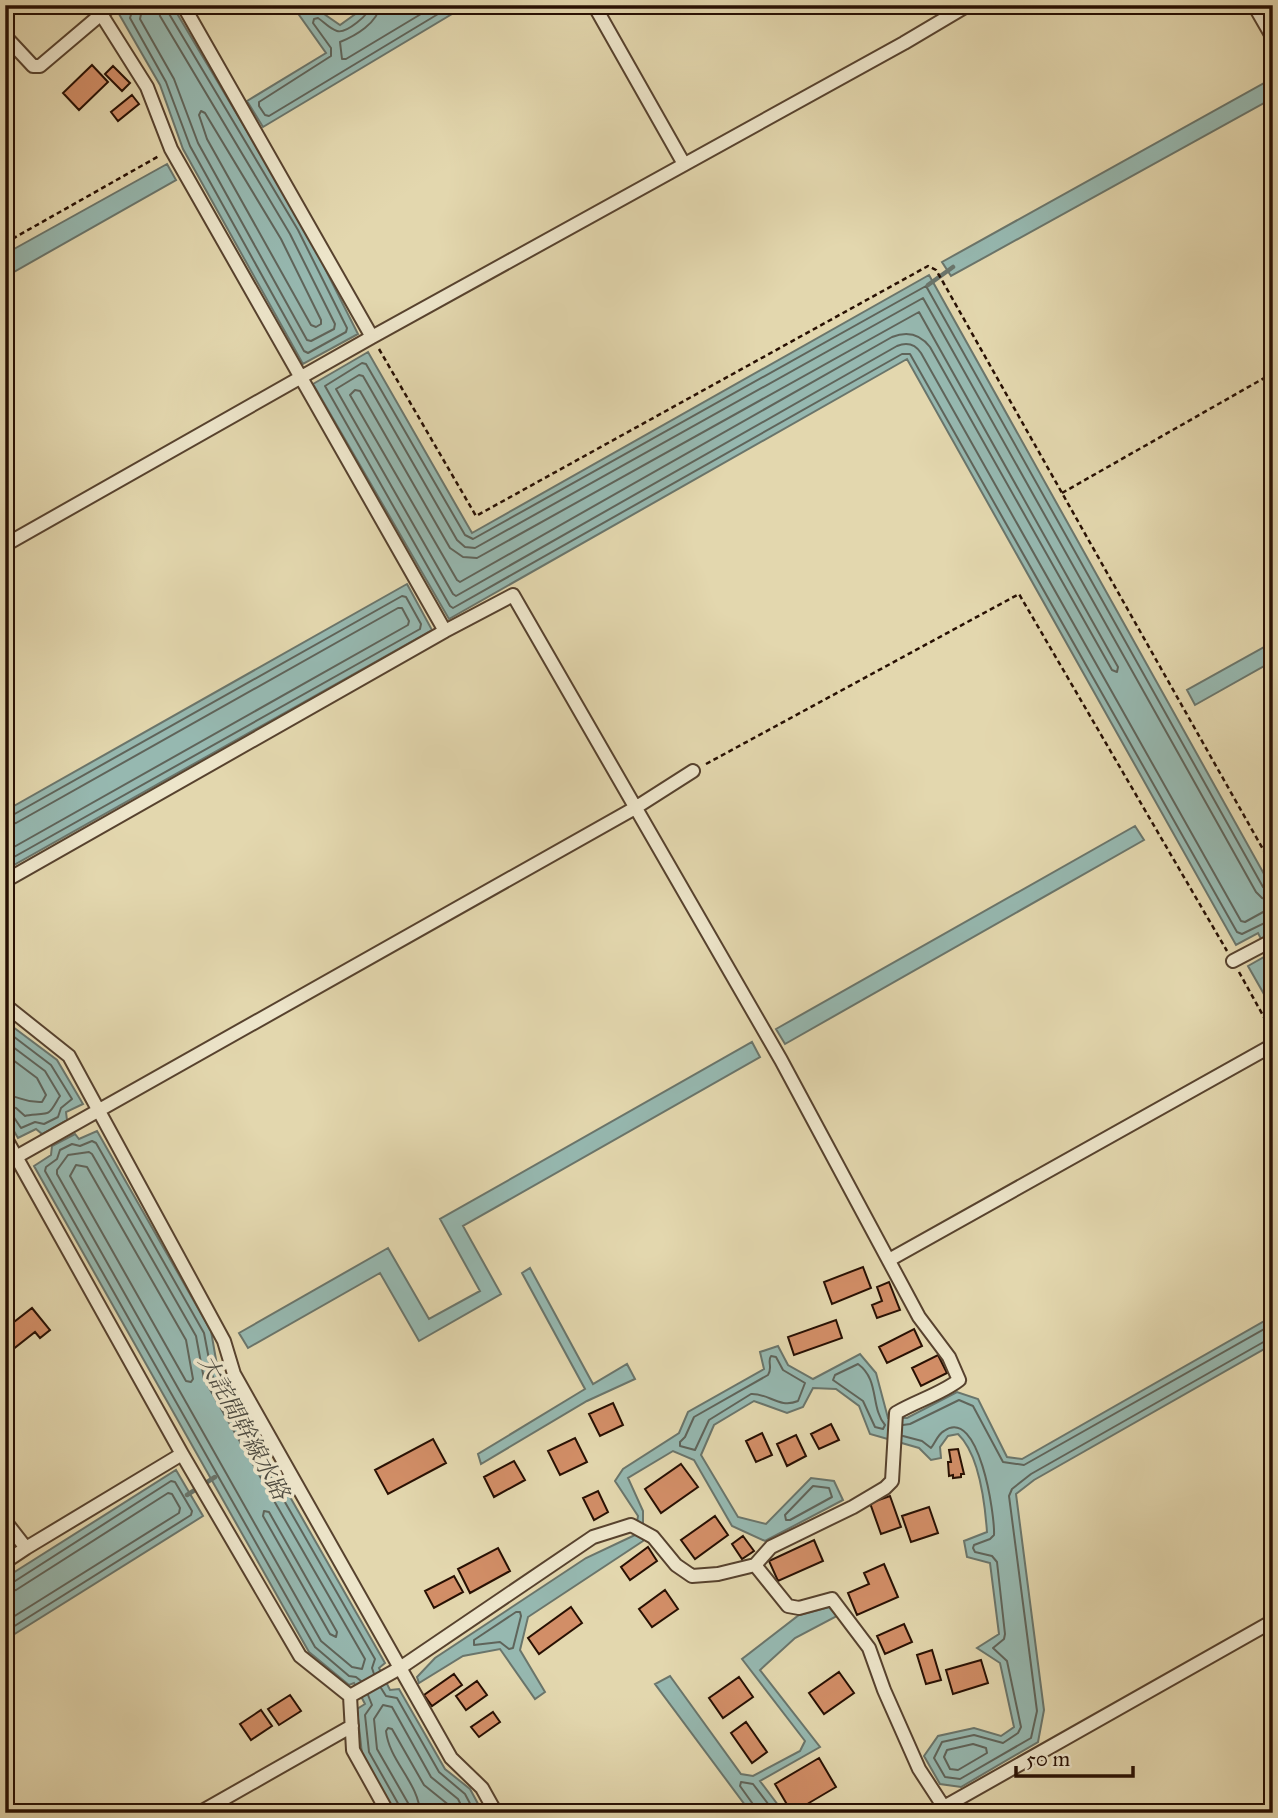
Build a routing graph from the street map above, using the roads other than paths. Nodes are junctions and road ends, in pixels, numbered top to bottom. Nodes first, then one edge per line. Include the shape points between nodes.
1 (112, 5) edge
2 (183, 5) edge
3 (594, 5) edge
4 (968, 5) edge
5 (1254, 5) edge
6 (101, 14) junction
7 (5, 36) edge
8 (1273, 38) edge
9 (684, 164) junction
10 (372, 337) junction
11 (300, 378) junction
12 (5, 545) edge
13 (445, 631) junction
14 (693, 771) road end
15 (635, 808) junction
16 (5, 881) edge
17 (1267, 943) edge
18 (1233, 961) road end
19 (5, 1005) edge
20 (1273, 1045) edge
21 (100, 1110) junction
22 (5, 1137) edge
23 (16, 1157) junction
24 (889, 1260) junction
25 (182, 1454) junction
26 (5, 1521) edge
27 (26, 1548) junction
28 (5, 1562) edge
29 (755, 1565) junction
30 (1273, 1621) edge
31 (400, 1668) junction
32 (350, 1696) junction
33 (352, 1726) junction
34 (945, 1810) edge
35 (199, 1813) edge
36 (388, 1813) edge
37 (496, 1813) edge

1 - 6 street
2 - 10 street
3 - 9 street
4 - 9 street
5 - 8 street
6 - 7 street via 40,66 33,66
6 - 11 street via 147,87 171,149
9 - 10 street
10 - 11 street
11 - 12 street
11 - 13 street
13 - 15 street via 513,595
13 - 16 street
14 - 15 street
15 - 21 street
15 - 24 street via 781,1060
17 - 18 street
19 - 21 street via 63,1049
20 - 24 street
21 - 23 street
21 - 31 street via 224,1341 234,1374
22 - 23 street
23 - 25 street
24 - 29 street via 959,1380 896,1413 892,1481 885,1488 771,1547
25 - 27 street
25 - 32 street via 300,1656
26 - 27 street
27 - 28 street
29 - 31 street via 692,1576 653,1537 631,1525 593,1537
29 - 34 street via 788,1606 799,1608 832,1599 869,1648 919,1769
30 - 34 street
31 - 32 street
31 - 37 street via 452,1758 482,1788
32 - 33 street
33 - 35 street
33 - 36 street via 353,1750

